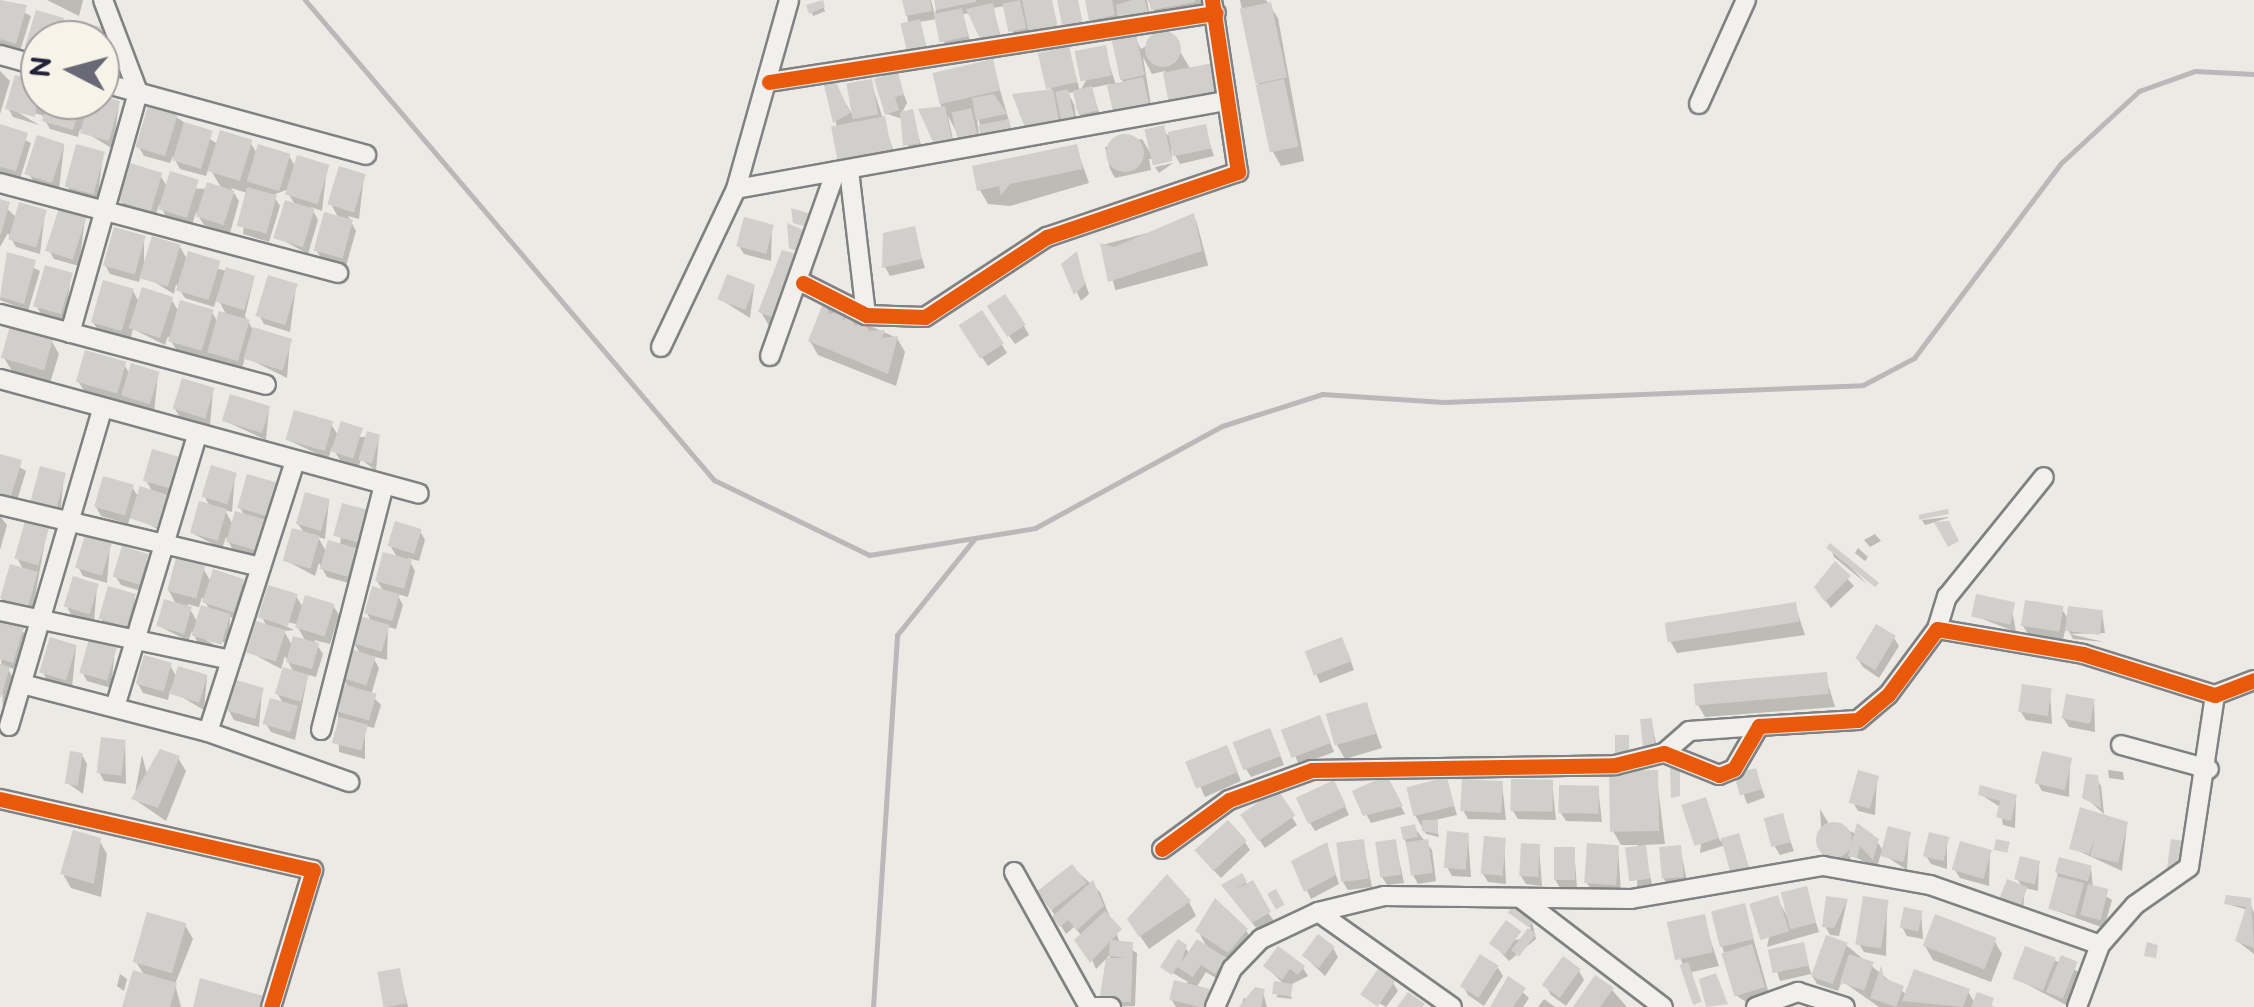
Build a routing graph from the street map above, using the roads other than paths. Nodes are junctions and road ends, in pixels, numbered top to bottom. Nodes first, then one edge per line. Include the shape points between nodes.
1 (103, 0) edge
2 (789, 0) edge
3 (1746, 0) edge
4 (1214, 7) edge
5 (769, 82) junction
6 (120, 87) edge
7 (138, 92) junction
8 (1226, 101) junction
9 (1700, 104) dead end
10 (366, 154) dead end
11 (842, 170) junction
12 (0, 183) edge
13 (736, 189) junction
14 (106, 215) junction
15 (338, 273) dead end
16 (803, 283) junction
17 (0, 314) edge
18 (866, 315) junction
19 (70, 333) junction
20 (661, 346) dead end
21 (770, 356) dead end
22 (0, 381) edge
23 (266, 384) dead end
24 (102, 410) junction
25 (197, 436) junction
26 (295, 461) junction
27 (2044, 477) dead end
28 (384, 485) junction
29 (419, 494) dead end
30 (0, 505) edge
31 (70, 523) junction
32 (164, 543) junction
33 (261, 567) junction
34 (0, 611) edge
35 (44, 622) junction
36 (1937, 628) junction
37 (135, 640) junction
38 (231, 660) junction
39 (2254, 680) edge
40 (26, 686) junction
41 (2215, 695) junction
42 (115, 707) junction
43 (9, 726) dead end
44 (1759, 726) junction
45 (320, 730) dead end
46 (208, 732) junction
47 (2120, 745) dead end
48 (1664, 753) junction
49 (2210, 769) junction
50 (348, 782) dead end
51 (0, 799) edge
52 (1162, 848) dead end
53 (1014, 872) dead end
54 (1523, 900) junction
55 (1318, 912) junction
56 (2100, 945) junction
57 (272, 1007) edge
58 (1091, 1007) edge
59 (1111, 1007) edge
60 (1215, 1007) edge
61 (1452, 1007) edge
62 (1663, 1007) edge
63 (1756, 1007) edge
64 (1844, 1007) edge
65 (2078, 1007) edge

1 - 7 street
2 - 5 street
3 - 9 street
4 - 5 street
4 - 8 street
5 - 13 street
6 - 7 street
7 - 10 street
7 - 14 street
8 - 11 street
8 - 18 street via 1240,164 1230,178 1047,237 926,317
11 - 13 street
11 - 16 street
11 - 18 street
12 - 14 street
13 - 20 street
14 - 15 street
14 - 19 street
16 - 18 street
16 - 21 street
17 - 19 street
19 - 23 street
22 - 24 street
24 - 25 street
24 - 31 street
25 - 26 street
25 - 32 street
26 - 28 street
26 - 33 street
27 - 36 street via 1947,597
28 - 29 street
28 - 45 street
30 - 31 street
31 - 32 street
31 - 35 street
32 - 33 street
32 - 37 street
33 - 38 street
34 - 35 street
35 - 37 street
35 - 40 street
36 - 41 street via 2083,654
36 - 44 street via 1888,695 1858,720
37 - 38 street
37 - 42 street
38 - 46 street
39 - 41 street
40 - 42 street
40 - 43 street
41 - 49 street
42 - 46 street
44 - 48 street via 1689,731
44 - 48 street via 1734,768 1719,775
46 - 50 street
47 - 49 street
48 - 52 street via 1616,765 1312,770 1229,800
49 - 56 street via 2190,868
51 - 57 street via 313,870
53 - 58 street
54 - 55 street via 1384,896
54 - 56 street via 1631,900 1823,866 1930,885
54 - 62 street
55 - 60 street via 1243,956
55 - 61 street
56 - 65 street
58 - 59 street
63 - 64 street via 1798,992

